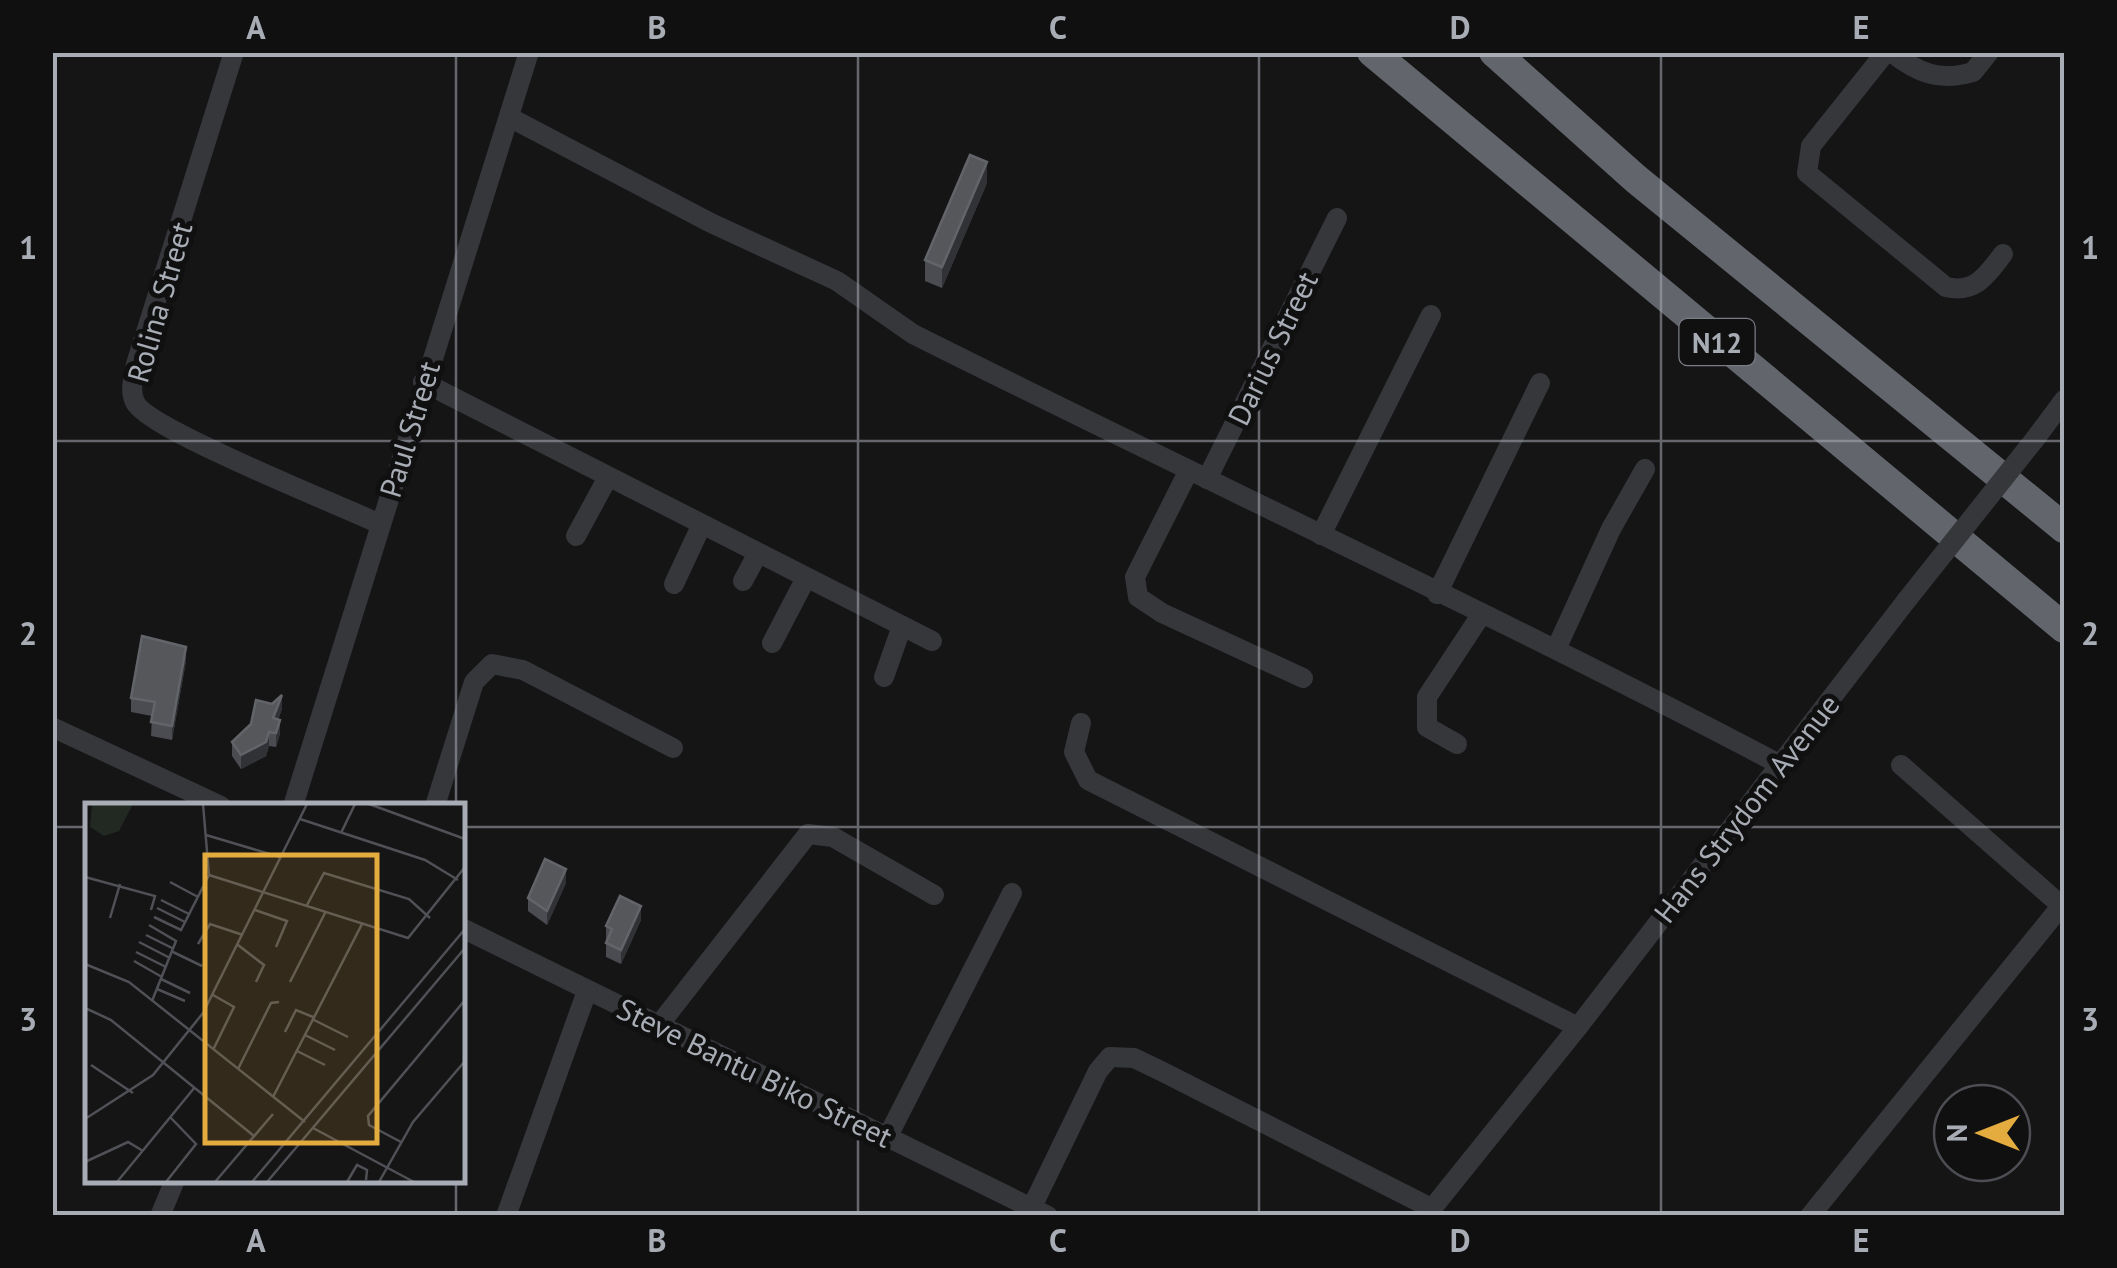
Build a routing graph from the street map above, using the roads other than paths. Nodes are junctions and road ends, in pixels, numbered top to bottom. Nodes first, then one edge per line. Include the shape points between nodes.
1 (234, 52) edge
2 (529, 52) edge
3 (1372, 52) edge
4 (1494, 52) edge
5 (1889, 52) edge
6 (1989, 52) edge
7 (508, 116) junction
8 (1337, 218) dead end
9 (2003, 254) dead end
10 (1431, 315) dead end
11 (424, 382) junction
12 (1540, 382) dead end
13 (2064, 400) edge
14 (1645, 469) dead end
15 (1198, 475) junction
16 (608, 476) junction
17 (380, 524) junction
18 (702, 524) junction
19 (2064, 528) edge
20 (1321, 535) junction
21 (576, 536) dead end
22 (758, 553) junction
23 (806, 578) junction
24 (743, 581) dead end
25 (674, 584) dead end
26 (1438, 594) junction
27 (1481, 614) junction
28 (902, 626) junction
29 (2064, 628) edge
30 (932, 642) dead end
31 (772, 643) dead end
32 (1557, 647) junction
33 (884, 677) dead end
34 (1303, 678) dead end
35 (1081, 723) dead end
36 (52, 727) edge
37 (1457, 744) dead end
38 (674, 748) dead end
39 (1780, 764) junction
40 (1901, 765) dead end
41 (215, 803) edge
42 (293, 803) edge
43 (436, 803) edge
44 (1012, 892) dead end
45 (934, 896) dead end
46 (2063, 906) edge
47 (465, 930) edge
48 (588, 991) junction
49 (659, 1025) junction
50 (1578, 1027) junction
51 (888, 1136) junction
52 (174, 1183) edge
53 (1040, 1211) edge
54 (1428, 1212) edge
55 (160, 1216) edge
56 (506, 1216) edge
57 (1810, 1216) edge

1 - 17 street, Rolina Street via 136,364 135,403 184,436
2 - 7 street, Paul Street
3 - 29 highway, N12
4 - 19 highway, N12 via 1636,179
5 - 6 street via 1935,77 1973,72
5 - 9 street via 1811,146 1807,173 1946,288 1973,287
7 - 11 street, Paul Street
7 - 15 street via 837,281 913,334
8 - 15 street, Darius Street
10 - 20 street
11 - 16 street
11 - 17 street, Paul Street
12 - 26 street
13 - 39 street, Hans Strydom Avenue, bridge
14 - 32 street
15 - 20 street
15 - 34 street, Darius Street via 1136,577 1138,597
16 - 18 street
16 - 21 street
17 - 42 street, Paul Street
18 - 22 street
18 - 25 street
20 - 26 street
22 - 23 street
22 - 24 street
23 - 28 street
23 - 31 street
26 - 27 street
27 - 32 street
27 - 37 street via 1424,708 1426,727
28 - 30 street
28 - 33 street
32 - 39 street
35 - 50 street via 1074,752 1088,780
36 - 41 street
38 - 43 street via 523,670 492,664 474,682
39 - 50 street, Hans Strydom Avenue
40 - 46 street
44 - 51 street
45 - 49 street via 833,837 808,834
46 - 57 street
47 - 48 street, Steve Bantu Biko Street
48 - 49 street, Steve Bantu Biko Street
48 - 56 street
49 - 51 street, Steve Bantu Biko Street
50 - 54 street, Hans Strydom Avenue
51 - 53 street, Steve Bantu Biko Street
52 - 55 street
53 - 54 street via 1098,1071 1110,1057 1121,1056 1162,1071

